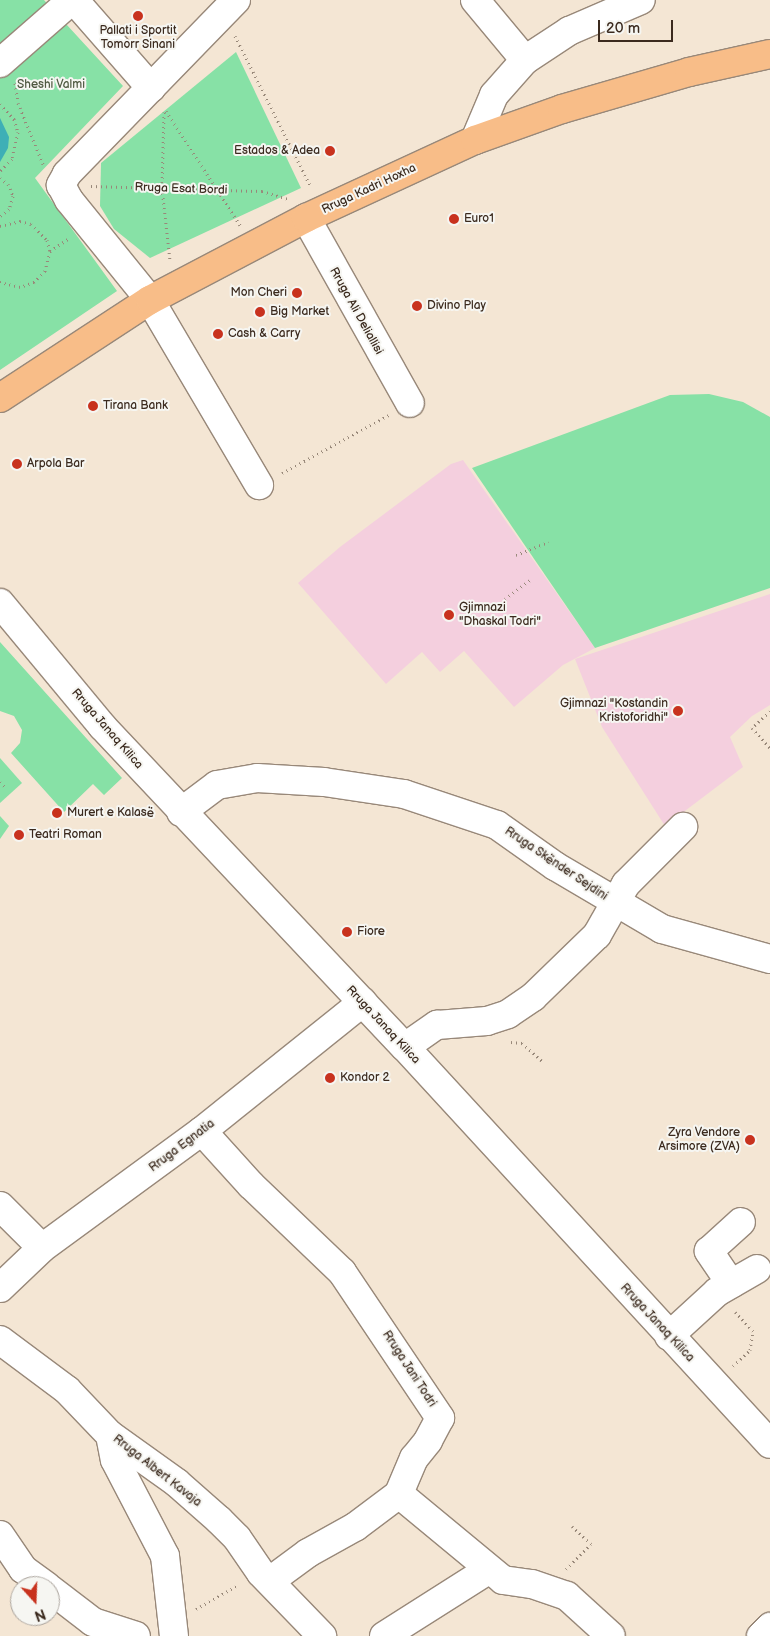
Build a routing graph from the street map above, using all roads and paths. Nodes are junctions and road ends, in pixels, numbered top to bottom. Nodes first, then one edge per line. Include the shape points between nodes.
1 (236, 0) edge
2 (475, 0) edge
3 (641, 0) edge
4 (69, 4) edge
5 (231, 28) dead end
6 (770, 54) edge
7 (525, 60) junction
8 (7, 70) edge
9 (151, 88) junction
10 (0, 104) edge
11 (476, 140) junction
12 (47, 169) dead end
13 (0, 171) edge
14 (0, 178) edge
15 (86, 186) dead end
16 (162, 188) junction
17 (218, 190) junction
18 (314, 192) dead end
19 (299, 210) junction
20 (0, 216) edge
21 (4, 224) junction
22 (0, 226) edge
23 (241, 227) dead end
24 (72, 236) dead end
25 (50, 251) junction
26 (170, 263) dead end
27 (0, 282) edge
28 (150, 300) junction
29 (0, 398) edge
30 (410, 403) joint
31 (260, 485) joint
32 (549, 542) dead end
33 (516, 555) dead end
34 (532, 579) dead end
35 (505, 599) dead end
36 (0, 603) edge
37 (770, 711) edge
38 (770, 748) edge
39 (0, 782) edge
40 (4, 786) dead end
41 (181, 812) junction
42 (683, 826) dead end
43 (616, 904) junction
44 (770, 959) edge
45 (363, 1002) junction
46 (492, 1019) junction
47 (405, 1048) junction
48 (543, 1062) dead end
49 (202, 1131) junction
50 (0, 1206) edge
51 (740, 1222) dead end
52 (42, 1248) junction
53 (757, 1269) dead end
54 (0, 1288) edge
55 (724, 1288) junction
56 (670, 1336) junction
57 (0, 1340) edge
58 (730, 1369) dead end
59 (760, 1425) edge
60 (110, 1435) junction
61 (770, 1444) edge
62 (399, 1494) junction
63 (572, 1526) dead end
64 (0, 1534) edge
65 (488, 1570) junction
66 (32, 1576) edge
67 (265, 1577) junction
68 (545, 1588) junction
69 (60, 1596) edge
70 (770, 1627) edge
71 (173, 1630) edge
72 (136, 1636) edge
73 (322, 1636) edge
74 (384, 1636) edge
75 (611, 1636) edge
76 (761, 1636) edge

1 - 9 street
2 - 7 street
3 - 7 street via 569,31
4 - 8 street
4 - 9 street
5 - 18 path
6 - 11 main road, Rruga Kadri Hoxha via 672,77 562,109
7 - 11 street via 494,95
8 - 12 path via 41,162
9 - 28 street via 67,174 61,185 69,200
10 - 13 path via 14,119 18,132 12,159
11 - 19 main road, Rruga Kadri Hoxha
14 - 20 path via 8,184 13,196 9,209
15 - 16 path, Rruga Esat Bordi
16 - 17 path, Rruga Esat Bordi
16 - 17 path via 164,108
16 - 26 path
17 - 19 path, Rruga Esat Bordi via 262,191
17 - 23 path
19 - 28 main road, Rruga Kadri Hoxha
19 - 30 street, Rruga Ali Deliallisi
20 - 21 path
21 - 22 path
21 - 25 path via 20,221 31,224 47,240
24 - 25 path
25 - 27 path via 45,271 34,282 20,287
28 - 29 main road, Rruga Kadri Hoxha
28 - 31 street
30 - 31 path
32 - 33 path
34 - 35 path
36 - 41 street, Rruga Janaq Kilica via 102,726
37 - 38 path via 752,728
39 - 40 path
41 - 43 street, Rruga Skënder Sejdini via 217,786 257,778 324,782 404,794 497,825
41 - 45 street, Rruga Janaq Kilica
42 - 43 street via 626,884
43 - 44 street, Rruga Skënder Sejdini via 662,929
43 - 46 street via 597,934 533,996 508,1014
45 - 47 street, Rruga Janaq Kilica
45 - 49 street, Rruga Egnatia
46 - 47 street via 437,1025
46 - 48 path via 510,1042 522,1043
47 - 56 street, Rruga Janaq Kilica
49 - 52 street, Rruga Egnatia
49 - 62 street, Rruga Jani Todri via 251,1186 342,1272 440,1418 414,1458
50 - 52 street
51 - 55 street via 710,1251
52 - 54 street, Rruga Egnatia
53 - 55 street
55 - 56 street
55 - 58 path via 753,1331 750,1350
56 - 59 street, Rruga Janaq Kilica
57 - 60 street, Rruga Albert Kavaja via 67,1390
59 - 61 street, Rruga Janaq Kilica
60 - 67 street, Rruga Albert Kavaja via 177,1483 219,1520 237,1538
60 - 71 street via 115,1460 165,1556
62 - 65 street via 448,1532
62 - 67 street via 355,1528
63 - 68 path via 591,1544
64 - 66 street via 23,1570
65 - 68 street via 504,1580
65 - 74 street
67 - 71 path
67 - 73 street, Rruga Albert Kavaja
68 - 75 street via 568,1596
69 - 72 street via 94,1622
70 - 76 street

